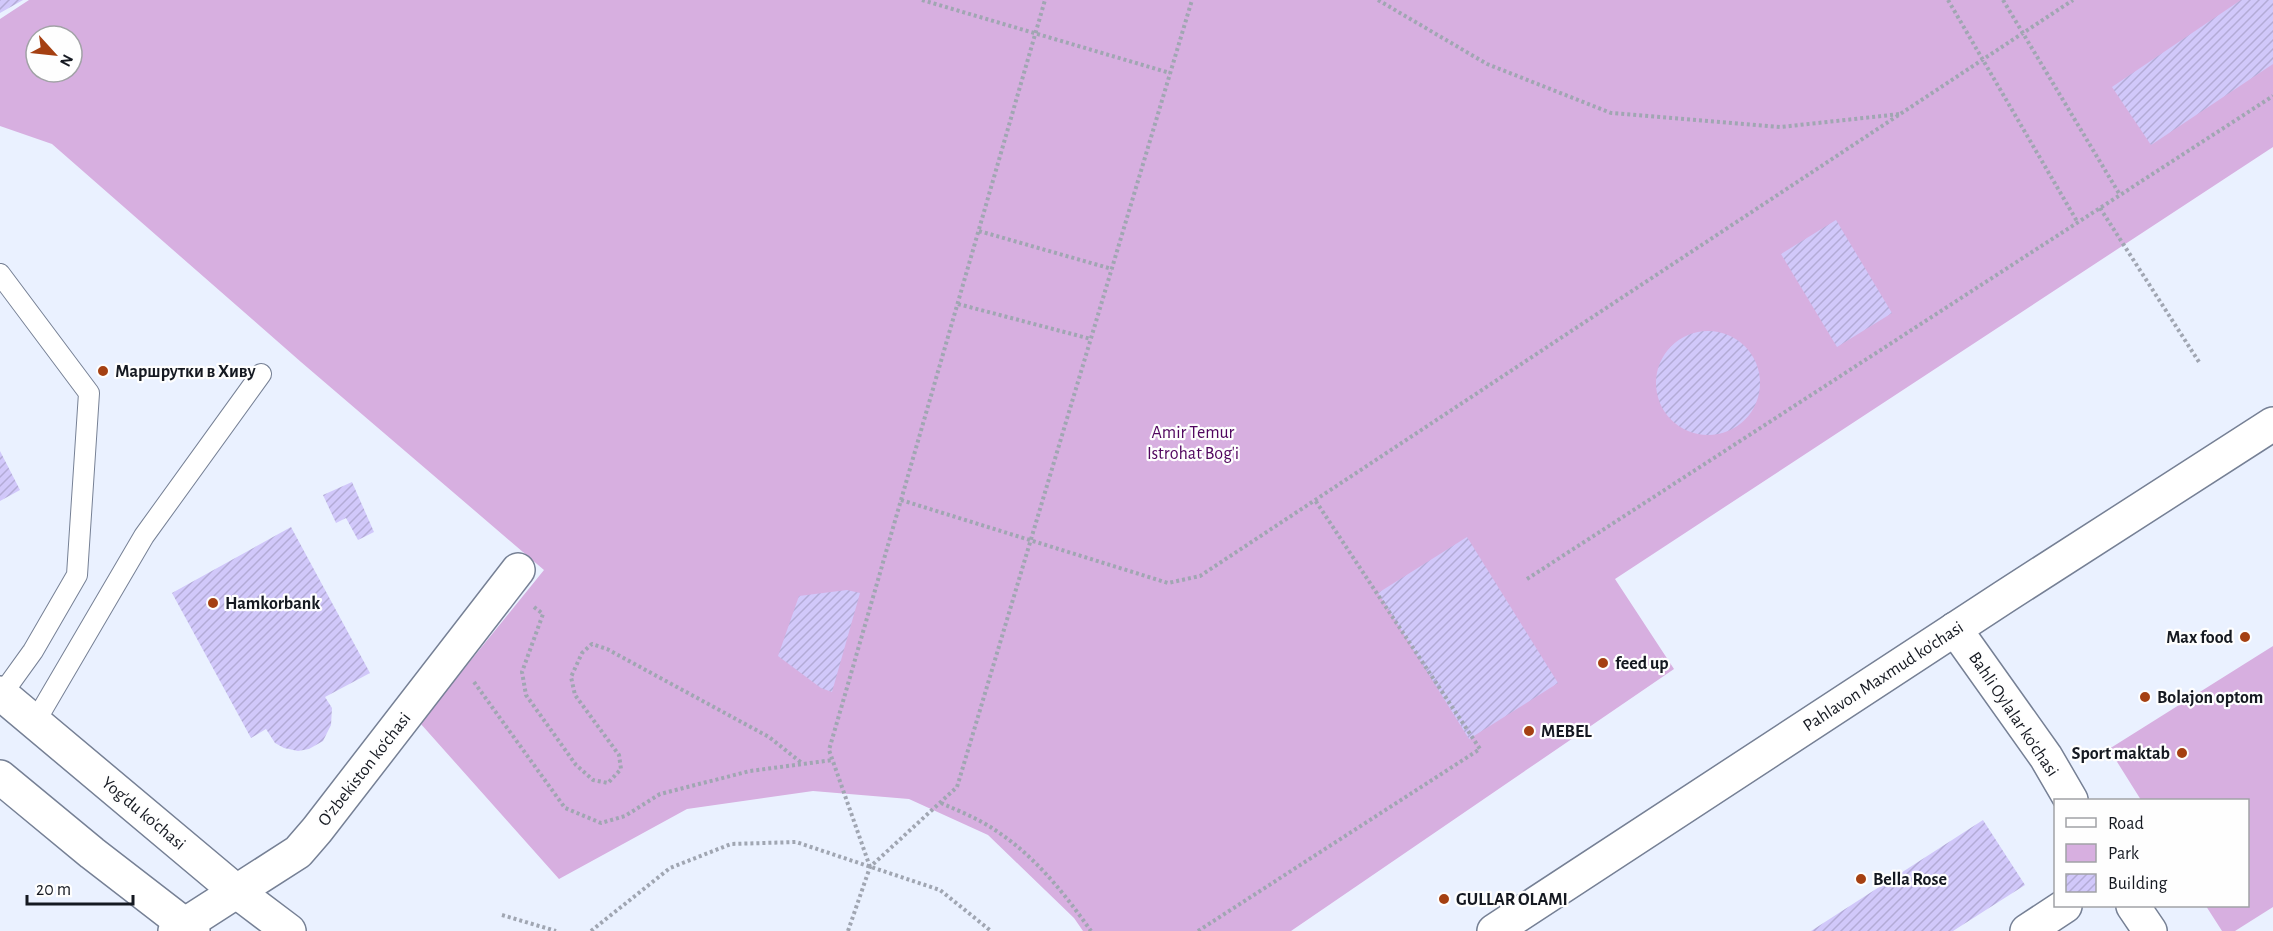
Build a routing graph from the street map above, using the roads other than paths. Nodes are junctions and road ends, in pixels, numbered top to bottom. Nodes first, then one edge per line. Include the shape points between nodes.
1 (0, 273) edge
2 (261, 374) dead end
3 (2273, 424) edge
4 (518, 570) dead end
5 (1955, 629) junction
6 (1, 693) edge
7 (35, 722) junction
8 (0, 777) edge
9 (2070, 799) edge
10 (236, 891) junction
11 (2063, 907) edge
12 (2134, 907) edge
13 (184, 929) edge
14 (290, 931) edge
15 (1494, 931) edge
16 (2026, 931) edge
17 (2150, 931) edge

1 - 6 lane via 89,393 77,575 33,651
2 - 7 lane via 144,536
3 - 5 main road, Pahlavon Maxmud ko'chasi
4 - 10 main road, O’zbekiston ko‘chasi via 298,852
5 - 9 main road, Bahli Oylalar ko'chasi via 2046,756
5 - 15 main road, Pahlavon Maxmud ko'chasi
6 - 7 main road, Yog'du ko'chasi
7 - 10 main road, Yog'du ko'chasi
8 - 13 main road
10 - 13 main road, O’zbekiston ko‘chasi
10 - 14 main road, Yog'du ko'chasi
11 - 16 main road
12 - 17 main road

